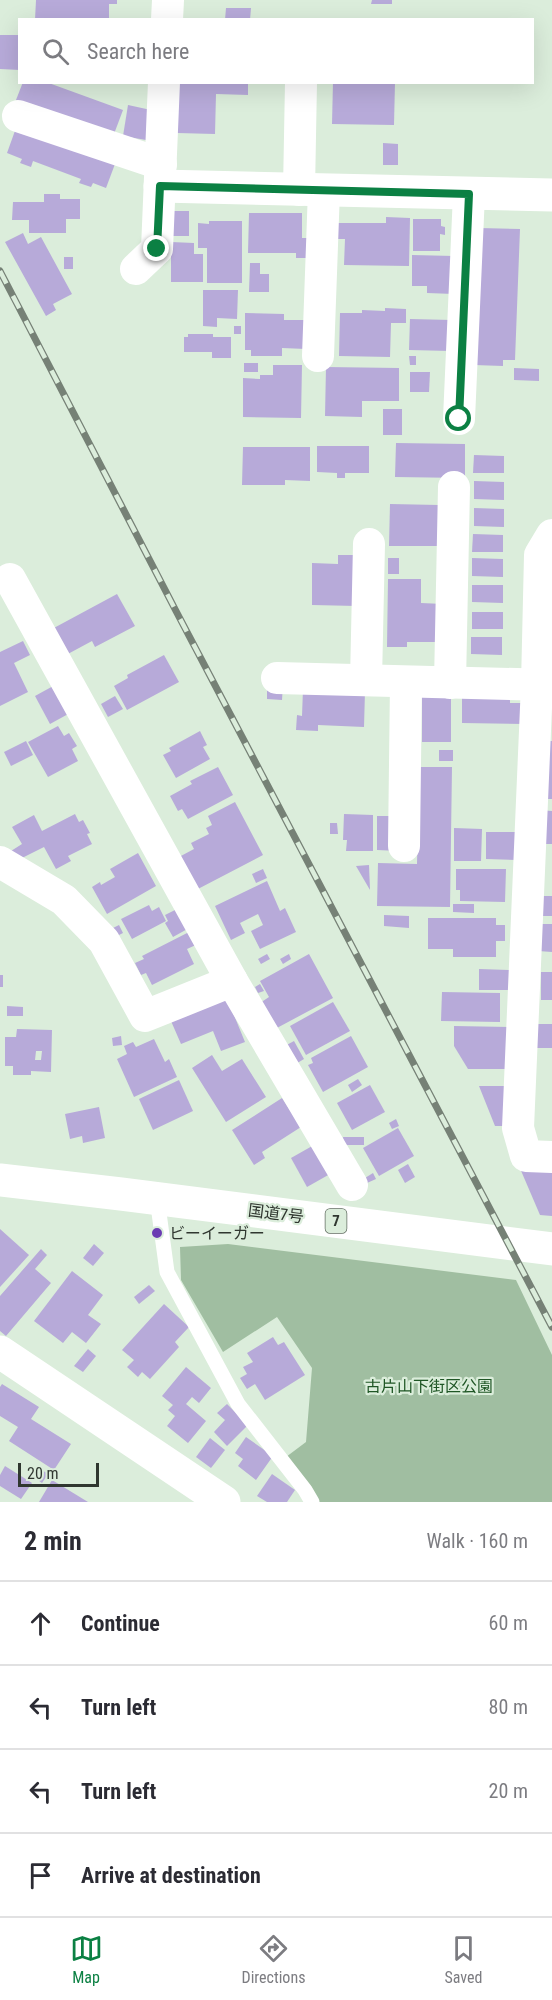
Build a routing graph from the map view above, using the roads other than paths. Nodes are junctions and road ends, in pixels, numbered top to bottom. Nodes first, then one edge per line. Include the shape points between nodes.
1 (168, 0) edge
2 (167, 18) edge
3 (164, 84) edge
4 (301, 84) edge
5 (18, 116) dead end
6 (161, 176) junction
7 (311, 190) junction
8 (469, 194) junction
9 (552, 195) edge
10 (136, 269) dead end
11 (318, 356) dead end
12 (459, 419) dead end
13 (454, 487) dead end
14 (552, 535) edge
15 (369, 544) dead end
16 (10, 579) dead end
17 (277, 678) dead end
18 (366, 680) junction
19 (406, 682) junction
20 (450, 683) junction
21 (544, 685) edge
22 (404, 846) dead end
23 (0, 861) edge
24 (232, 981) junction
25 (552, 1157) edge
26 (0, 1180) edge
27 (352, 1185) dead end
28 (157, 1198) junction
29 (552, 1248) edge
30 (0, 1352) edge
31 (224, 1502) edge
32 (312, 1502) edge

1 - 2 street
3 - 6 street
4 - 7 street
5 - 6 street
6 - 7 main road
6 - 10 street via 157,249
7 - 8 main road
7 - 11 street
8 - 9 main road
8 - 12 street
13 - 20 street
14 - 21 street via 540,555
15 - 18 street
16 - 24 street
17 - 18 street
18 - 19 street
19 - 20 street
19 - 22 street
20 - 21 street
21 - 25 street via 518,1128 526,1156
23 - 24 street via 64,900 104,940 145,1016
24 - 27 street
26 - 28 main road, 国道7号 / 7
28 - 29 main road, 国道7号 / 7
28 - 32 lane via 167,1272 238,1404
30 - 31 main road

